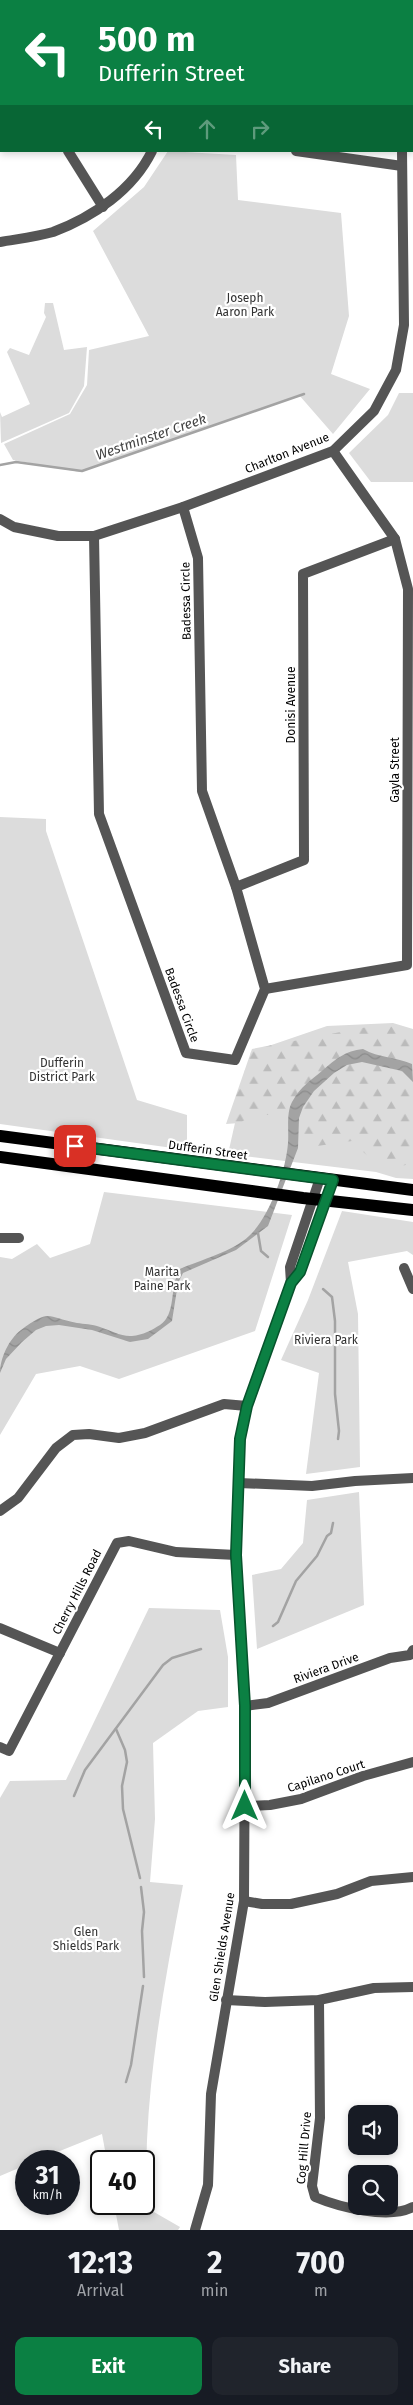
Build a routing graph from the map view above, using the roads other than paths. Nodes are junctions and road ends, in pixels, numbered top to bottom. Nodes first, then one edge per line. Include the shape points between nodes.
1 (69, 152) edge
2 (152, 152) edge
3 (303, 152) edge
4 (402, 152) edge
5 (402, 166) junction
6 (103, 207) junction
7 (0, 242) edge
8 (333, 451) junction
9 (183, 507) junction
10 (0, 518) edge
11 (94, 536) junction
12 (395, 539) junction
13 (236, 887) junction
14 (265, 989) junction
15 (0, 1136) edge
16 (0, 1156) edge
17 (327, 1179) junction
18 (413, 1190) edge
19 (319, 1200) junction
20 (413, 1210) edge
21 (0, 1238) edge
22 (20, 1238) dead end
23 (404, 1268) dead end
24 (413, 1289) edge
25 (247, 1406) junction
26 (413, 1478) edge
27 (239, 1483) junction
28 (0, 1511) edge
29 (236, 1555) junction
30 (0, 1628) edge
31 (413, 1650) edge
32 (60, 1653) junction
33 (245, 1706) junction
34 (0, 1747) edge
35 (413, 1762) edge
36 (245, 1806) junction
37 (413, 1877) edge
38 (244, 1901) junction
39 (413, 1987) edge
40 (226, 2000) junction
41 (319, 2000) junction
42 (413, 2207) edge
43 (195, 2230) edge

1 - 6 street
2 - 6 street via 143,169
3 - 5 street
4 - 5 street, Charlton Avenue
5 - 8 street, Charlton Avenue via 404,325 396,370 374,411
6 - 7 street via 53,232
8 - 9 street, Charlton Avenue
8 - 12 street, Gayla Street
9 - 11 street, Charlton Avenue
9 - 13 street, Badessa Circle via 198,558 202,791
10 - 11 street, Charlton Avenue via 14,527 58,536
11 - 14 street, Badessa Circle via 99,814 186,1053 234,1060
12 - 13 street, Donisi Avenue via 303,574 304,860
12 - 14 street, Gayla Street via 408,589 407,965
13 - 14 street, Badessa Circle
15 - 17 main road, Dufferin Street
16 - 19 main road
17 - 18 main road, Dufferin Street
17 - 19 street, Glen Shields Avenue
19 - 20 main road
19 - 25 street, Glen Shields Avenue via 290,1267 291,1283
21 - 22 street
23 - 24 street
25 - 27 street, Glen Shields Avenue via 240,1439
25 - 28 street via 224,1404 145,1433 119,1438 73,1435 56,1448 18,1498
26 - 27 street via 312,1486
27 - 29 street, Glen Shields Avenue
29 - 32 street, Cherry Hills Road via 176,1552 129,1542 117,1543
29 - 33 street, Glen Shields Avenue
30 - 32 street
31 - 33 street, Riviera Drive via 410,1655 390,1658 268,1703
32 - 34 street, Cherry Hills Road via 10,1751
33 - 36 street, Glen Shields Avenue
35 - 36 street, Capilano Court via 301,1799
36 - 38 street, Glen Shields Avenue
37 - 38 street via 371,1881 337,1894 291,1904
38 - 40 street, Glen Shields Avenue
39 - 41 street via 374,1988
40 - 41 street
40 - 43 street, Glen Shields Avenue via 211,2094 208,2185
41 - 42 street, Cog Hill Drive via 320,2118 312,2186 315,2196 358,2210 404,2212

